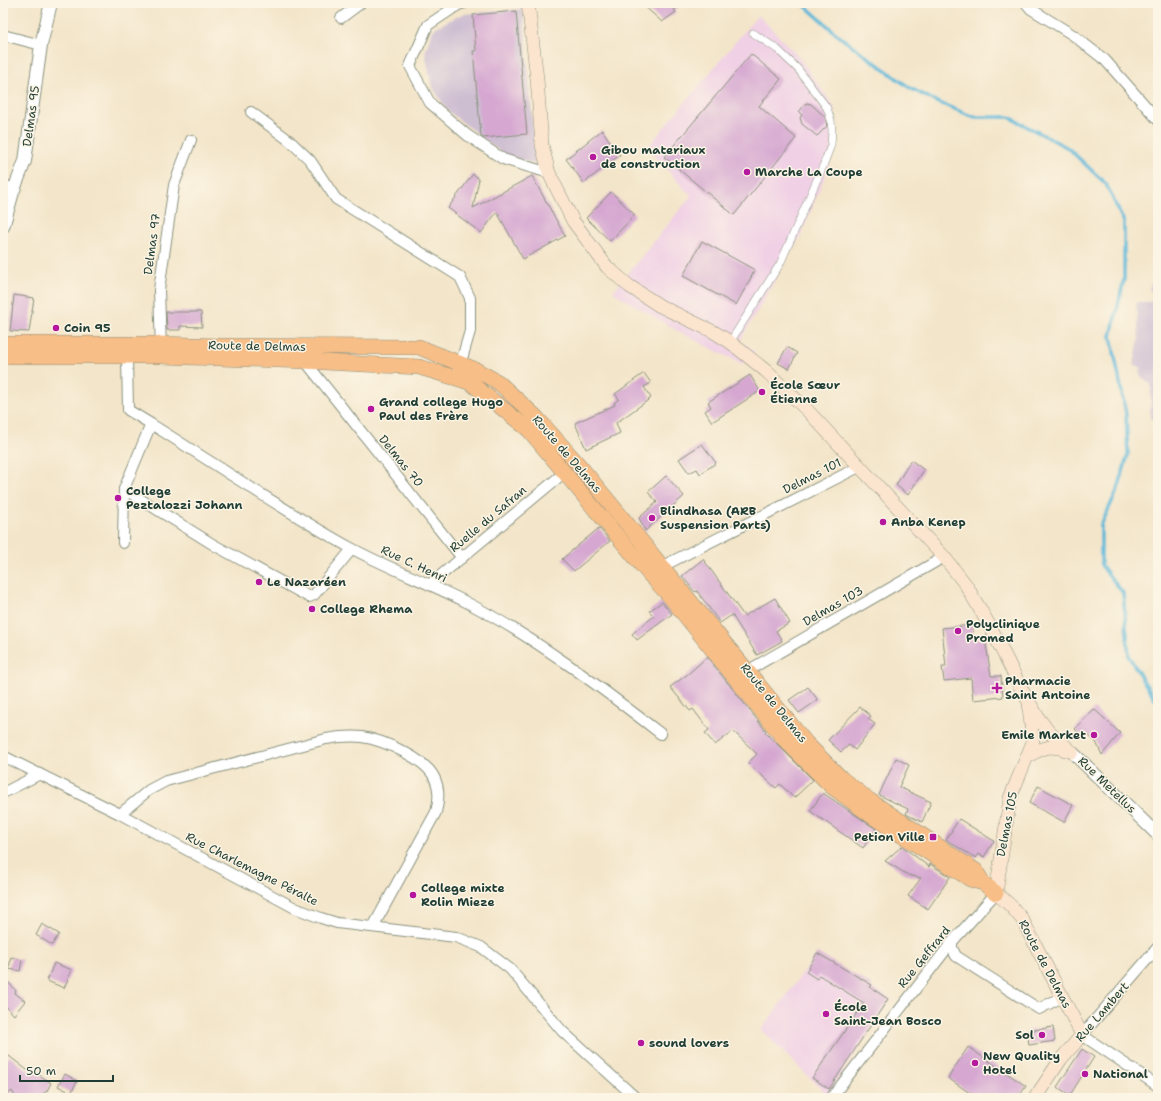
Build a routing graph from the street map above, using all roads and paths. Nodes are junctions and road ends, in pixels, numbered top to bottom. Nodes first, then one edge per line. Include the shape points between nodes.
1 (361, 3) edge
2 (465, 3) edge
3 (528, 3) edge
4 (1026, 3) edge
5 (50, 8) edge
6 (341, 18) dead end
7 (753, 33) dead end
8 (3, 35) edge
9 (41, 44) junction
10 (251, 112) dead end
11 (1158, 120) edge
12 (191, 140) dead end
13 (549, 173) junction
14 (3, 183) edge
15 (12, 192) junction
16 (3, 227) edge
17 (730, 342) junction
18 (3, 344) edge
19 (161, 350) junction
20 (3, 356) edge
21 (128, 357) junction
22 (305, 361) junction
23 (461, 363) junction
24 (456, 378) junction
25 (151, 424) junction
26 (859, 466) junction
27 (565, 472) junction
28 (124, 489) junction
29 (123, 543) dead end
30 (352, 549) junction
31 (944, 556) junction
32 (462, 558) junction
33 (655, 571) junction
34 (429, 585) junction
35 (741, 675) junction
36 (1028, 700) junction
37 (661, 734) dead end
38 (1072, 752) junction
39 (3, 756) edge
40 (1028, 756) junction
41 (40, 774) junction
42 (3, 793) edge
43 (120, 814) junction
44 (1158, 835) edge
45 (996, 893) junction
46 (373, 927) junction
47 (952, 942) junction
48 (1158, 947) edge
49 (1062, 997) junction
50 (1082, 1035) junction
51 (1158, 1086) edge
52 (636, 1098) edge
53 (832, 1098) edge
54 (1035, 1098) edge

1 - 6 street
2 - 13 street via 428,25 410,66 430,103 467,135 503,159
3 - 13 main road via 542,145
4 - 11 street via 1030,9 1073,35 1106,60
5 - 9 street, Delmas 95
7 - 17 street via 777,49 798,69 827,108 832,131 823,166 780,264
8 - 9 street
9 - 15 street, Delmas 95 via 25,161
10 - 23 street via 290,141 310,160 336,199 460,277 470,298 470,331
12 - 19 street, Delmas 97 via 174,186 160,290
13 - 17 main road via 573,221 607,267 629,286 660,306
14 - 15 street
15 - 16 street, Delmas 95
17 - 26 main road via 766,371 807,410
18 - 19 main road, Route de Delmas
19 - 21 main road, Route de Delmas
19 - 22 main road, Route de Delmas
19 - 23 main road, Route de Delmas via 221,346 418,347
20 - 21 main road, Route de Delmas
21 - 25 street, Rue C. Henri via 128,410
22 - 24 main road, Route de Delmas via 419,367
22 - 32 street, Delmas 70
23 - 24 street
23 - 33 main road, Route de Delmas via 498,382 537,418 579,465
24 - 27 main road, Route de Delmas via 471,383 529,430
25 - 28 street
25 - 30 street, Rue C. Henri
26 - 31 main road
26 - 33 street, Delmas 101
27 - 32 street, Ruelle du Safran
27 - 33 main road, Route de Delmas
28 - 29 street
28 - 30 street via 214,545 309,597 314,596
30 - 34 street, Rue C. Henri
31 - 35 street, Delmas 103
31 - 36 main road via 966,585 989,624
32 - 34 street, Ruelle du Safran
33 - 35 main road, Route de Delmas via 667,593
34 - 37 street, Rue C. Henri via 502,622 582,674
35 - 45 main road, Route de Delmas via 784,739 832,786 899,834
36 - 38 main road via 1050,732
36 - 40 main road, Delmas 105 via 1033,742
38 - 40 main road via 1056,746 1044,747
38 - 44 street, Rue Metellus
39 - 41 street, Rue Charlemagne Péralte
40 - 45 main road, Delmas 105 via 1010,798
41 - 42 street
41 - 43 street, Rue Charlemagne Péralte
43 - 46 street, Rue Charlemagne Péralte via 295,908 337,923
43 - 46 street via 149,790 166,781 326,739 364,737 396,748 411,756 435,777 439,800 436,812
45 - 47 street, Rue Geffrard
45 - 49 main road, Route de Delmas via 1022,919
46 - 52 street, Rue Charlemagne Péralte via 456,938 481,946 510,969 562,1031
47 - 49 street via 956,956 1039,1009
47 - 53 street, Rue Geffrard
48 - 50 street, Rue Lambert
49 - 50 main road, Route de Delmas
50 - 51 street
50 - 54 main road, Rue Lambert via 1061,1059

